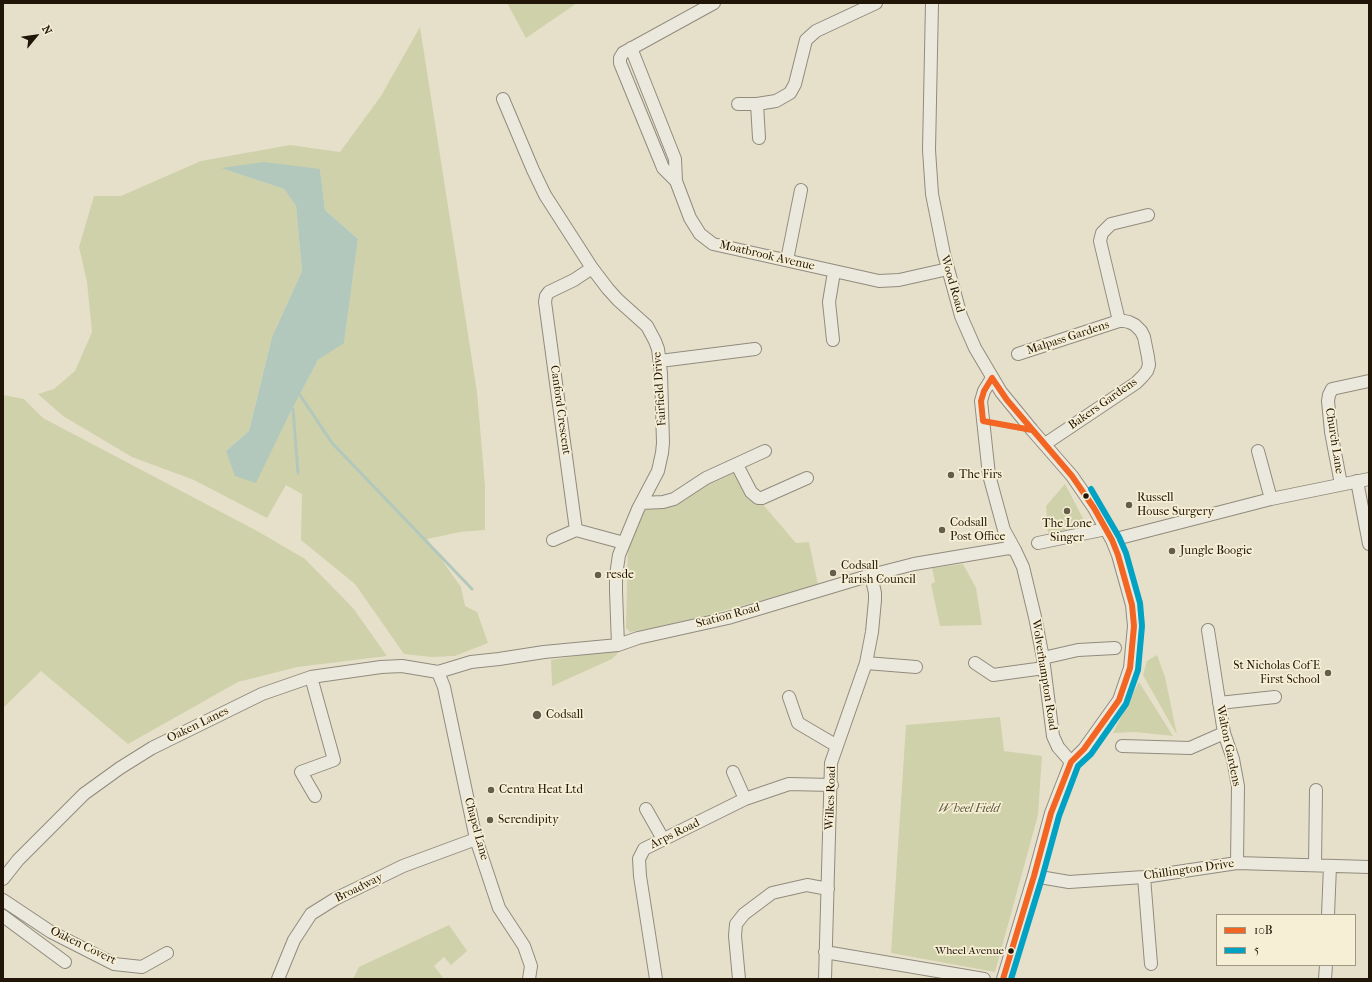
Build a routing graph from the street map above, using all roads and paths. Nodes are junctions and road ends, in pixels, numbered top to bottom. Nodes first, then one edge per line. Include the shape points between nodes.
1 (714, 3) edge
2 (876, 3) edge
3 (932, 3) edge
4 (503, 99) dead end
5 (738, 104) dead end
6 (757, 104) junction
7 (759, 138) dead end
8 (801, 190) dead end
9 (1148, 215) dead end
10 (787, 260) junction
11 (592, 268) junction
12 (948, 270) junction
13 (834, 272) junction
14 (1119, 321) junction
15 (833, 340) dead end
16 (755, 349) dead end
17 (1018, 354) dead end
18 (660, 361) junction
19 (992, 378) junction
20 (1369, 380) edge
21 (1045, 444) junction
22 (765, 451) dead end
23 (1258, 451) dead end
24 (737, 465) junction
25 (807, 478) dead end
26 (1369, 479) edge
27 (1357, 481) junction
28 (1341, 484) junction
29 (1271, 499) junction
30 (641, 502) junction
31 (1106, 529) junction
32 (576, 530) junction
33 (553, 540) dead end
34 (1112, 540) junction
35 (624, 543) junction
36 (1038, 543) dead end
37 (1369, 544) edge
38 (1016, 550) junction
39 (871, 575) junction
40 (1208, 630) dead end
41 (618, 644) junction
42 (1115, 648) dead end
43 (866, 663) junction
44 (975, 663) dead end
45 (1043, 663) junction
46 (916, 668) dead end
47 (438, 672) junction
48 (311, 677) junction
49 (789, 697) dead end
50 (1275, 697) dead end
51 (1219, 703) junction
52 (1224, 733) junction
53 (836, 746) junction
54 (1122, 746) dead end
55 (1071, 762) junction
56 (733, 772) dead end
57 (832, 786) junction
58 (1316, 790) dead end
59 (316, 796) dead end
60 (745, 799) junction
61 (646, 809) dead end
62 (476, 839) junction
63 (662, 839) junction
64 (1237, 863) junction
65 (1315, 865) junction
66 (1330, 866) junction
67 (1369, 867) edge
68 (1034, 876) junction
69 (1144, 877) junction
70 (3, 879) edge
71 (828, 889) junction
72 (3, 900) edge
73 (1328, 914) edge
74 (3, 916) edge
75 (825, 952) junction
76 (167, 953) dead end
77 (65, 962) dead end
78 (1151, 964) dead end
79 (1326, 966) edge
80 (939, 975) edge
81 (278, 979) edge
82 (529, 979) edge
83 (656, 979) edge
84 (740, 979) edge
85 (825, 979) edge
86 (984, 979) edge
87 (1003, 979) edge
88 (1325, 979) edge

1 - 10 street, Moatbrook Avenue via 631,48 621,55 620,62 663,168 676,181 694,226 713,244
2 - 6 street via 816,30 806,40 795,84 790,93 776,101
3 - 12 street, Wood Road via 930,171 937,222
4 - 11 street, Fairfield Drive via 545,195
5 - 6 street
6 - 7 street
8 - 10 street
9 - 14 street via 1111,224 1102,233 1101,249
10 - 13 street, Moatbrook Avenue
11 - 18 street, Fairfield Drive via 618,300 647,326 655,341
11 - 32 street, Canford Crescent via 550,292 545,302
12 - 13 street, Moatbrook Avenue via 888,281
12 - 19 street, Wood Road via 966,328
13 - 15 street via 830,302
14 - 17 street, Malpass Gardens
14 - 21 street, Bakers Gardens via 1129,322 1141,331 1148,356 1147,371 1136,383
16 - 18 street
18 - 30 street, Fairfield Drive via 662,453 658,471
19 - 21 street, Wood Road via 1007,400
19 - 38 street via 981,401 989,475 1004,530
20 - 28 street, Church Lane via 1332,389 1329,395 1331,432
21 - 31 street, Wood Road via 1072,476
22 - 24 street
23 - 29 street
24 - 25 street via 750,492 758,498
24 - 30 street via 706,478 674,499
26 - 27 street
27 - 28 street
27 - 37 street
28 - 29 street
29 - 34 street
30 - 35 street, Fairfield Drive
31 - 34 street, Wood Road
31 - 36 street
32 - 33 street
32 - 35 street
34 - 55 street, Wood Road via 1132,605 1134,626 1130,668 1119,700 1084,749
35 - 41 street, Fairfield Drive via 616,575
38 - 39 street, Station Road via 1009,548 914,564
38 - 45 street, Wolverhampton Road via 1034,612
39 - 41 street, Station Road via 728,618
39 - 43 street, Wilkes Road via 875,600
40 - 51 street, Walton Gardens
41 - 47 street, Station Road via 471,662
42 - 45 street via 1078,650
43 - 46 street
43 - 53 street, Wilkes Road
44 - 45 street via 993,675
45 - 55 street, Wolverhampton Road via 1054,736 1058,747
47 - 48 street, Oaken Lanes via 402,666
47 - 62 street, Chapel Lane via 444,687
48 - 59 street via 334,760 301,772
48 - 70 street, Oaken Lanes via 262,694 152,748 120,768 79,798 18,860
49 - 53 street via 798,723
50 - 51 street
51 - 52 street, Walton Gardens
52 - 54 street via 1190,748
52 - 64 street, Walton Gardens via 1233,759 1238,786
53 - 57 street, Wilkes Road via 831,762
55 - 68 street via 1051,813
56 - 60 street
57 - 60 street, Arps Road via 789,784
57 - 71 street, Wilkes Road
58 - 65 street
60 - 63 street, Arps Road
61 - 63 street
62 - 81 street, Broadway via 403,866 335,898 311,914 294,940
62 - 82 street, Chapel Lane via 500,908 524,946 531,966
63 - 83 street, Arps Road via 644,849 639,859
64 - 65 street, Chillington Drive
64 - 69 street, Chillington Drive
65 - 66 street, Chillington Drive
66 - 67 street, Chillington Drive
66 - 73 street
68 - 69 street, Chillington Drive via 1069,882
68 - 87 street
69 - 78 street
71 - 75 street, Wilkes Road
71 - 84 street via 807,885 772,893 744,914 736,924 734,936
72 - 76 street, Oaken Covert via 51,932 114,964 142,967
74 - 77 street
75 - 80 street
75 - 85 street, Wilkes Road
79 - 88 street
80 - 86 street

